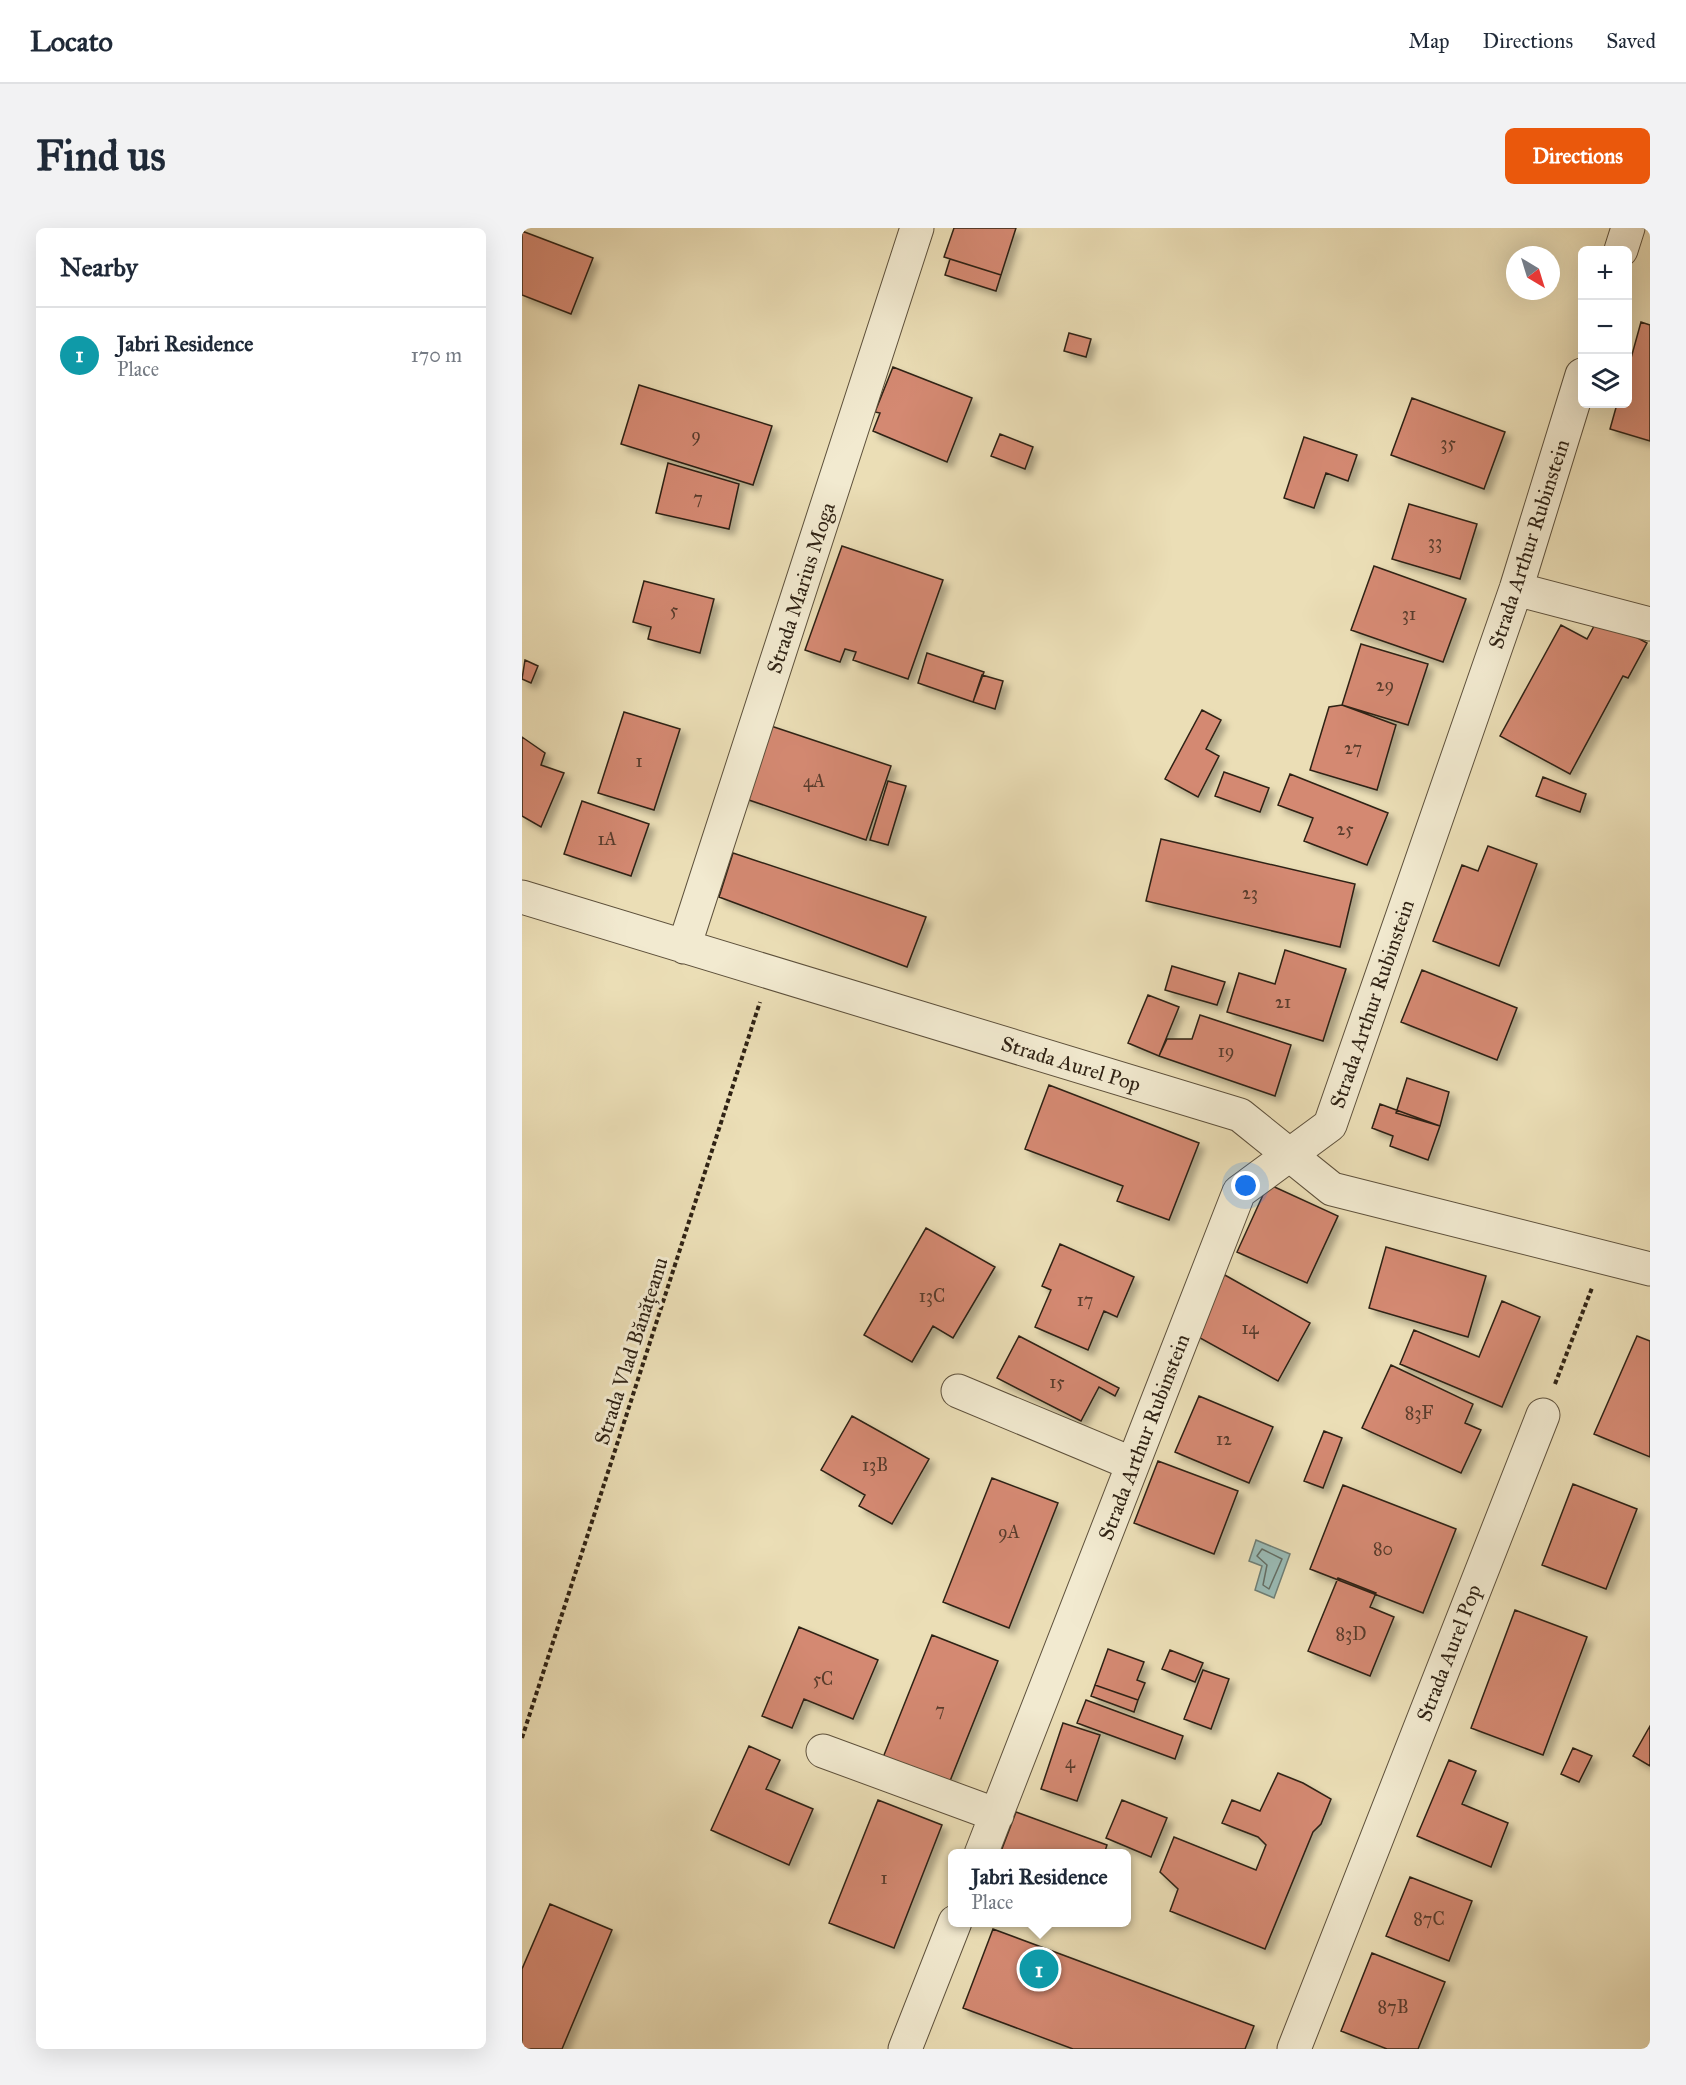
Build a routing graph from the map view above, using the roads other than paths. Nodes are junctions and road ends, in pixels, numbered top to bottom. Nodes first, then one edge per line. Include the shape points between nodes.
1 (917, 228) edge
2 (1628, 228) edge
3 (1622, 246) edge
4 (1578, 388) edge
5 (1516, 589) junction
6 (1650, 624) edge
7 (522, 897) edge
8 (684, 947) junction
9 (1288, 1155) junction
10 (1650, 1269) edge
11 (958, 1391) dead end
12 (1543, 1414) road end
13 (1133, 1464) junction
14 (823, 1751) dead end
15 (997, 1815) junction
16 (983, 1849) edge
17 (953, 1927) edge
18 (905, 2049) edge
19 (1294, 2049) edge

1 - 8 street, Strada Marius Moga
2 - 3 street
4 - 5 street, Strada Arthur Rubinstein
5 - 6 street
5 - 9 street, Strada Arthur Rubinstein via 1330,1125
7 - 8 street, Strada Aurel Pop
8 - 9 street, Strada Aurel Pop via 1240,1115
9 - 10 street, Strada Aurel Pop via 1332,1189
9 - 13 street, Strada Arthur Rubinstein via 1239,1192
11 - 13 street
12 - 19 street, Strada Aurel Pop
13 - 15 street, Strada Arthur Rubinstein
14 - 15 street
15 - 16 street, Strada Arthur Rubinstein
17 - 18 street

